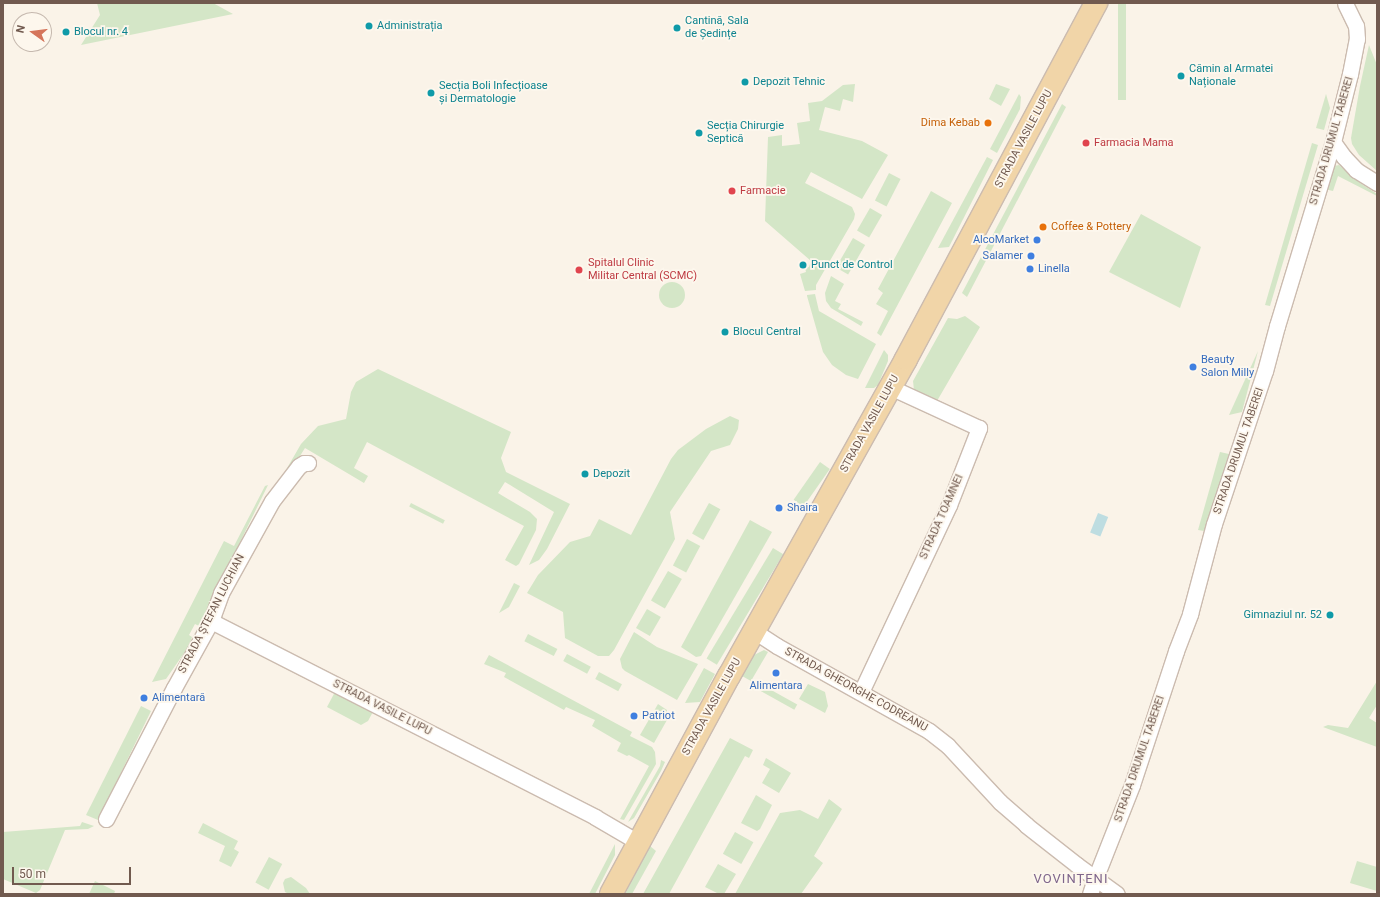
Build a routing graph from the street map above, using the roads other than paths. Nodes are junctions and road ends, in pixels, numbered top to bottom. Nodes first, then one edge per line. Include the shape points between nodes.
1 (1096, 3) edge
2 (1345, 3) edge
3 (1333, 142) junction
4 (1377, 183) edge
5 (890, 387) junction
6 (308, 463) dead end
7 (211, 621) junction
8 (754, 632) junction
9 (861, 692) junction
10 (106, 819) dead end
11 (638, 842) junction
12 (1094, 878) junction
13 (611, 894) edge
14 (1090, 894) edge
15 (1117, 894) edge

1 - 5 main road, STRADA VASILE LUPU
2 - 3 street, STRADA DRUMUL TABEREI via 1356,26 1357,39
3 - 4 street via 1356,170
3 - 12 street, STRADA DRUMUL TABEREI via 1265,371 1214,524 1190,614 1132,785
5 - 8 main road, STRADA VASILE LUPU
5 - 9 street, STRADA TOAMNEI via 979,428 949,505
6 - 7 street, STRADA ȘTEFAN LUCHIAN via 299,466 272,501 221,593
7 - 10 street, STRADA ȘTEFAN LUCHIAN
7 - 11 street, STRADA VASILE LUPU via 595,817
8 - 9 street, STRADA GHEORGHE CODREANU
8 - 11 main road, STRADA VASILE LUPU
9 - 12 street, STRADA GHEORGHE CODREANU via 921,725 948,746 1000,802
11 - 13 main road, STRADA VASILE LUPU
12 - 14 street, STRADA DRUMUL TABEREI
12 - 15 street, STRADA GHEORGHE CODREANU

